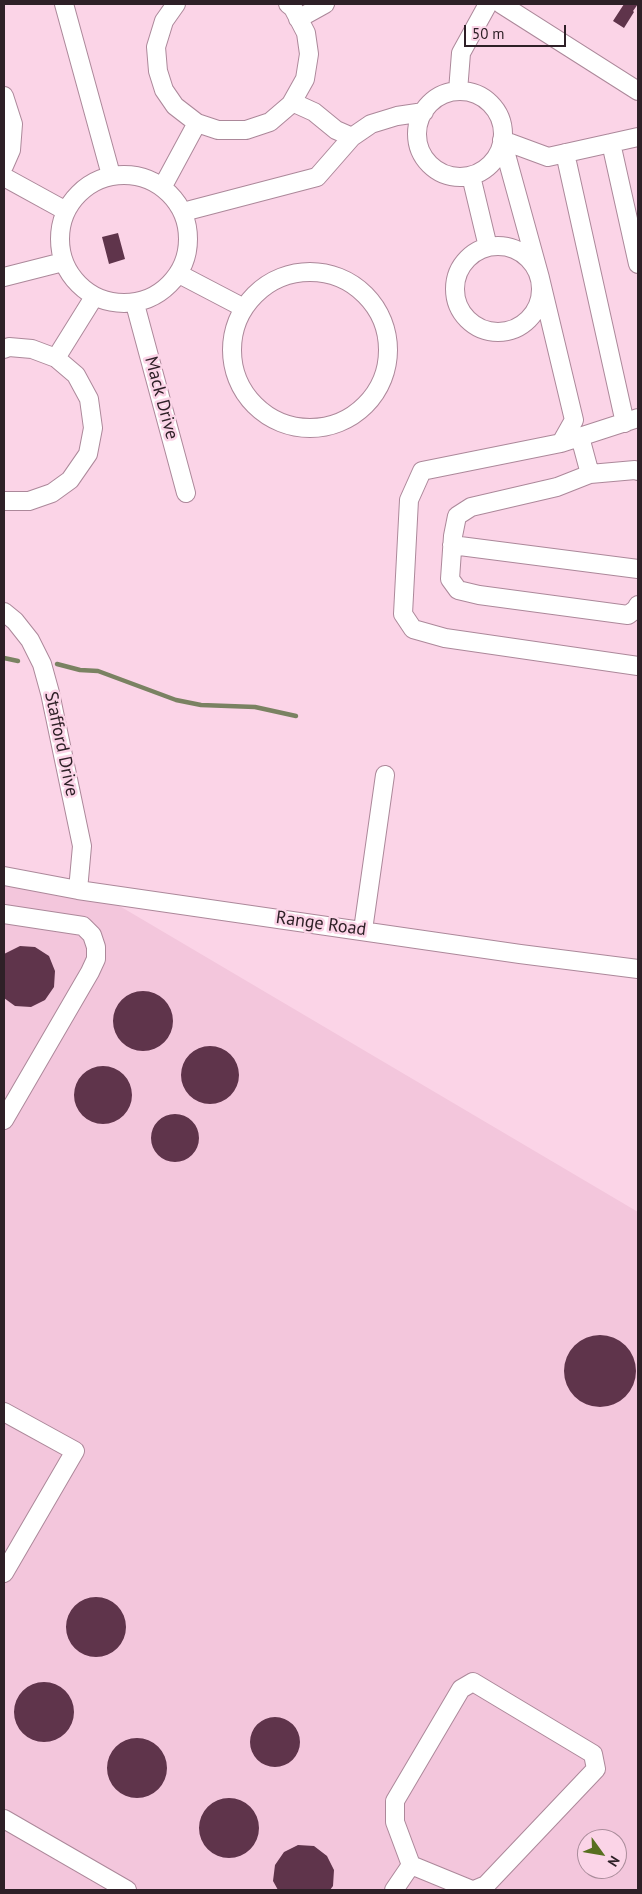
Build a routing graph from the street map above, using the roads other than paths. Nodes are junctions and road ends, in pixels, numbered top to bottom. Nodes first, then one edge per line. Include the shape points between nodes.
1 (64, 4) edge
2 (176, 4) edge
3 (288, 4) edge
4 (325, 4) edge
5 (488, 4) edge
6 (501, 4) edge
7 (298, 19) junction
8 (458, 91) junction
9 (638, 91) edge
10 (4, 96) edge
11 (292, 102) junction
12 (424, 112) junction
13 (197, 123) junction
14 (352, 137) junction
15 (638, 137) edge
16 (502, 140) junction
17 (611, 143) junction
18 (565, 153) junction
19 (4, 166) edge
20 (111, 175) junction
21 (471, 176) junction
22 (4, 177) edge
23 (163, 186) junction
24 (66, 212) junction
25 (183, 212) junction
26 (488, 247) junction
27 (63, 262) junction
28 (638, 264) edge
29 (179, 274) junction
30 (4, 278) edge
31 (540, 278) junction
32 (94, 297) junction
33 (135, 304) junction
34 (244, 308) junction
35 (4, 349) edge
36 (56, 358) junction
37 (632, 421) edge
38 (580, 437) junction
39 (561, 443) junction
40 (638, 471) edge
41 (590, 474) junction
42 (186, 493) dead end
43 (4, 501) edge
44 (452, 545) junction
45 (638, 569) edge
46 (638, 605) edge
47 (4, 612) edge
48 (638, 666) edge
49 (385, 775) dead end
50 (4, 876) edge
51 (78, 890) junction
52 (4, 914) edge
53 (363, 930) junction
54 (638, 969) edge
55 (4, 1120) edge
56 (4, 1412) edge
57 (4, 1573) edge
58 (4, 1819) edge
59 (411, 1865) junction
60 (128, 1890) edge
61 (394, 1890) edge
62 (473, 1890) edge

1 - 20 street
2 - 13 street via 164,21 156,47 158,71 164,90 175,106
3 - 7 street
4 - 7 street
5 - 8 street via 461,53
6 - 9 street
7 - 11 street via 306,33 309,54 305,79
8 - 12 street via 435,99
8 - 16 street via 482,97 494,108 502,123
10 - 19 street via 12,124 10,150
11 - 13 street via 270,122 246,130 218,130
11 - 14 street
12 - 14 street via 371,124
12 - 21 street via 417,136 425,160 446,175
13 - 23 street
14 - 25 street via 317,177
15 - 17 street
16 - 18 street via 548,157
16 - 21 street via 492,162
16 - 31 street
17 - 18 street
17 - 28 street
18 - 37 street
20 - 23 street via 143,176
20 - 24 street via 90,184 73,199
21 - 26 street
22 - 24 street
23 - 25 street
24 - 27 street via 60,233
25 - 29 street via 189,228 188,253
26 - 31 street via 505,246 520,252 532,263
26 - 31 street via 467,260 456,282 459,307 476,326 501,332 524,323 539,303
27 - 30 street
27 - 32 street via 75,282
29 - 33 street via 157,296
29 - 34 street
31 - 39 street via 574,420
32 - 33 street via 116,304
32 - 36 street
33 - 42 street, Mack Drive
34 - 34 street via 235,326 232,356 243,392 269,418 299,428 335,425 372,399 383,379 389,352 384,324 370,299 347,280 314,271 278,278 256,294
35 - 36 street via 32,349
36 - 43 street via 76,375 89,399 93,428 88,454 70,480 52,493 29,501
37 - 38 street
38 - 39 street
38 - 41 street
39 - 48 street via 422,471 408,500 403,614 413,629 445,638
40 - 41 street
41 - 44 street via 557,487 471,507 457,516
44 - 45 street
44 - 46 street via 450,580 458,590 628,615
47 - 51 street, Stafford Drive via 30,640 42,664 50,692 82,846
49 - 53 street
50 - 51 street, Range Road
51 - 53 street, Range Road
52 - 55 street via 83,926 92,935 96,959
53 - 54 street, Range Road
56 - 57 street via 75,1451
58 - 60 street
59 - 61 street
59 - 62 street
59 - 62 street via 395,1822 395,1801 460,1689 473,1682 593,1754 596,1769 486,1885

